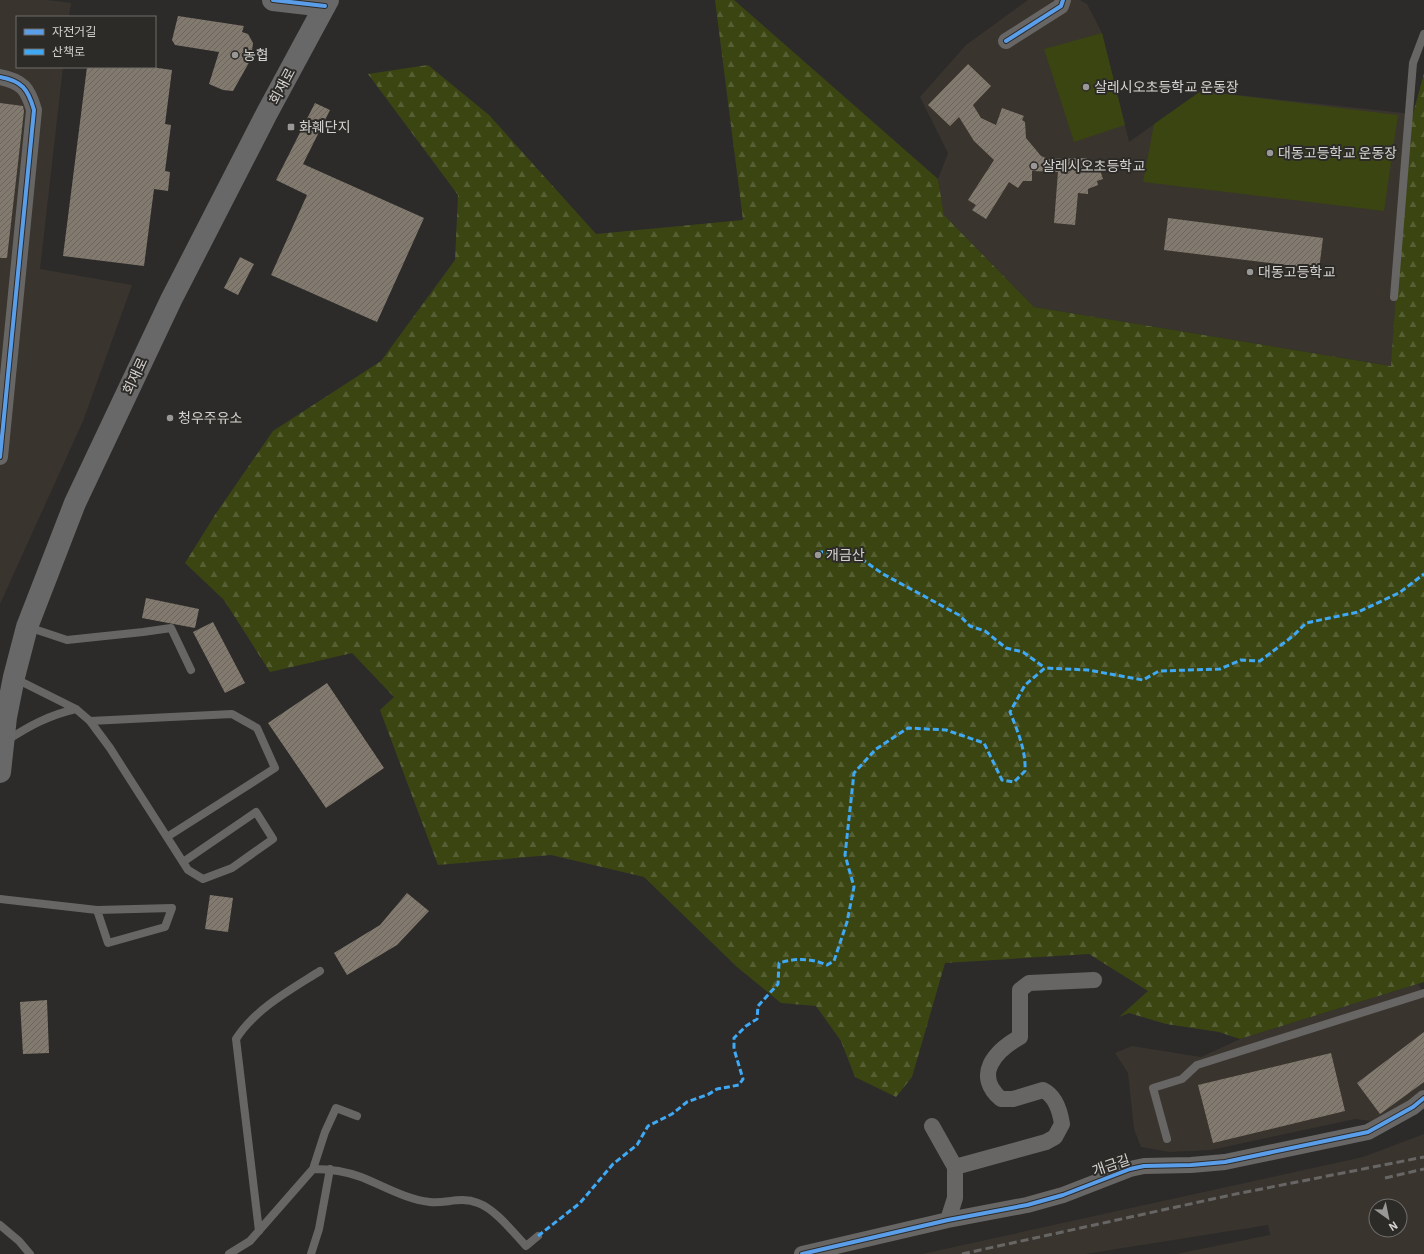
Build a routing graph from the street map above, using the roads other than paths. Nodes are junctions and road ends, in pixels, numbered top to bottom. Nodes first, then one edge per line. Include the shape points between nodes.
1 (273, 0) edge
2 (1062, 0) edge
3 (327, 3) edge
4 (1424, 34) edge
5 (1006, 41) dead end
6 (0, 77) edge
7 (1394, 297) dead end
8 (0, 457) edge
9 (27, 627) junction
10 (10, 670) edge
11 (191, 670) dead end
12 (76, 709) junction
13 (3, 717) edge
14 (90, 721) junction
15 (4, 742) junction
16 (0, 772) edge
17 (167, 837) junction
18 (183, 862) junction
19 (0, 899) edge
20 (97, 910) junction
21 (320, 971) dead end
22 (1094, 980) dead end
23 (1424, 994) edge
24 (1424, 1098) edge
25 (357, 1116) dead end
26 (932, 1126) dead end
27 (1167, 1139) dead end
28 (954, 1167) junction
29 (313, 1169) junction
30 (330, 1169) junction
31 (948, 1220) junction
32 (0, 1225) edge
33 (259, 1231) junction
34 (538, 1236) dead end
35 (30, 1254) edge
36 (229, 1254) edge
37 (311, 1254) edge
38 (802, 1254) edge

1 - 3 main road
2 - 5 street via 1061,6
3 - 9 main road, 회재로 via 171,300 75,504
4 - 7 lane via 1413,62
6 - 8 street via 14,80 22,86 30,96 34,110
9 - 10 main road, 회재로
9 - 11 lane via 67,640 171,628
10 - 12 lane
10 - 13 main road, 회재로
12 - 14 lane
12 - 15 lane via 40,720
13 - 15 main road, 회재로
14 - 17 lane
14 - 17 lane via 232,714 257,728 275,768
15 - 16 main road, 회재로
17 - 18 lane
18 - 18 lane via 188,870 203,880 232,868 273,839 256,812
19 - 20 lane
20 - 20 lane via 108,943 165,927 172,908
21 - 33 lane via 271,1003 243,1028 236,1039
22 - 28 street via 1029,983 1023,986 1020,990 1020,1037 998,1053 991,1061 987,1073 993,1092 1001,1099 1013,1099 1043,1090 1051,1093 1060,1114 1060,1131 1046,1142
23 - 27 lane via 1197,1065 1182,1079 1153,1088
24 - 31 street, 개금길 via 1368,1132 1224,1162 1144,1166 1027,1205
25 - 29 lane via 336,1108
26 - 28 street
28 - 31 street via 955,1198
29 - 30 lane
29 - 33 lane
30 - 34 lane via 360,1176 418,1200 431,1202 452,1199 478,1203 506,1224 526,1246
30 - 37 lane via 319,1229
31 - 38 street, 개금길
32 - 35 lane
33 - 36 lane via 250,1242

